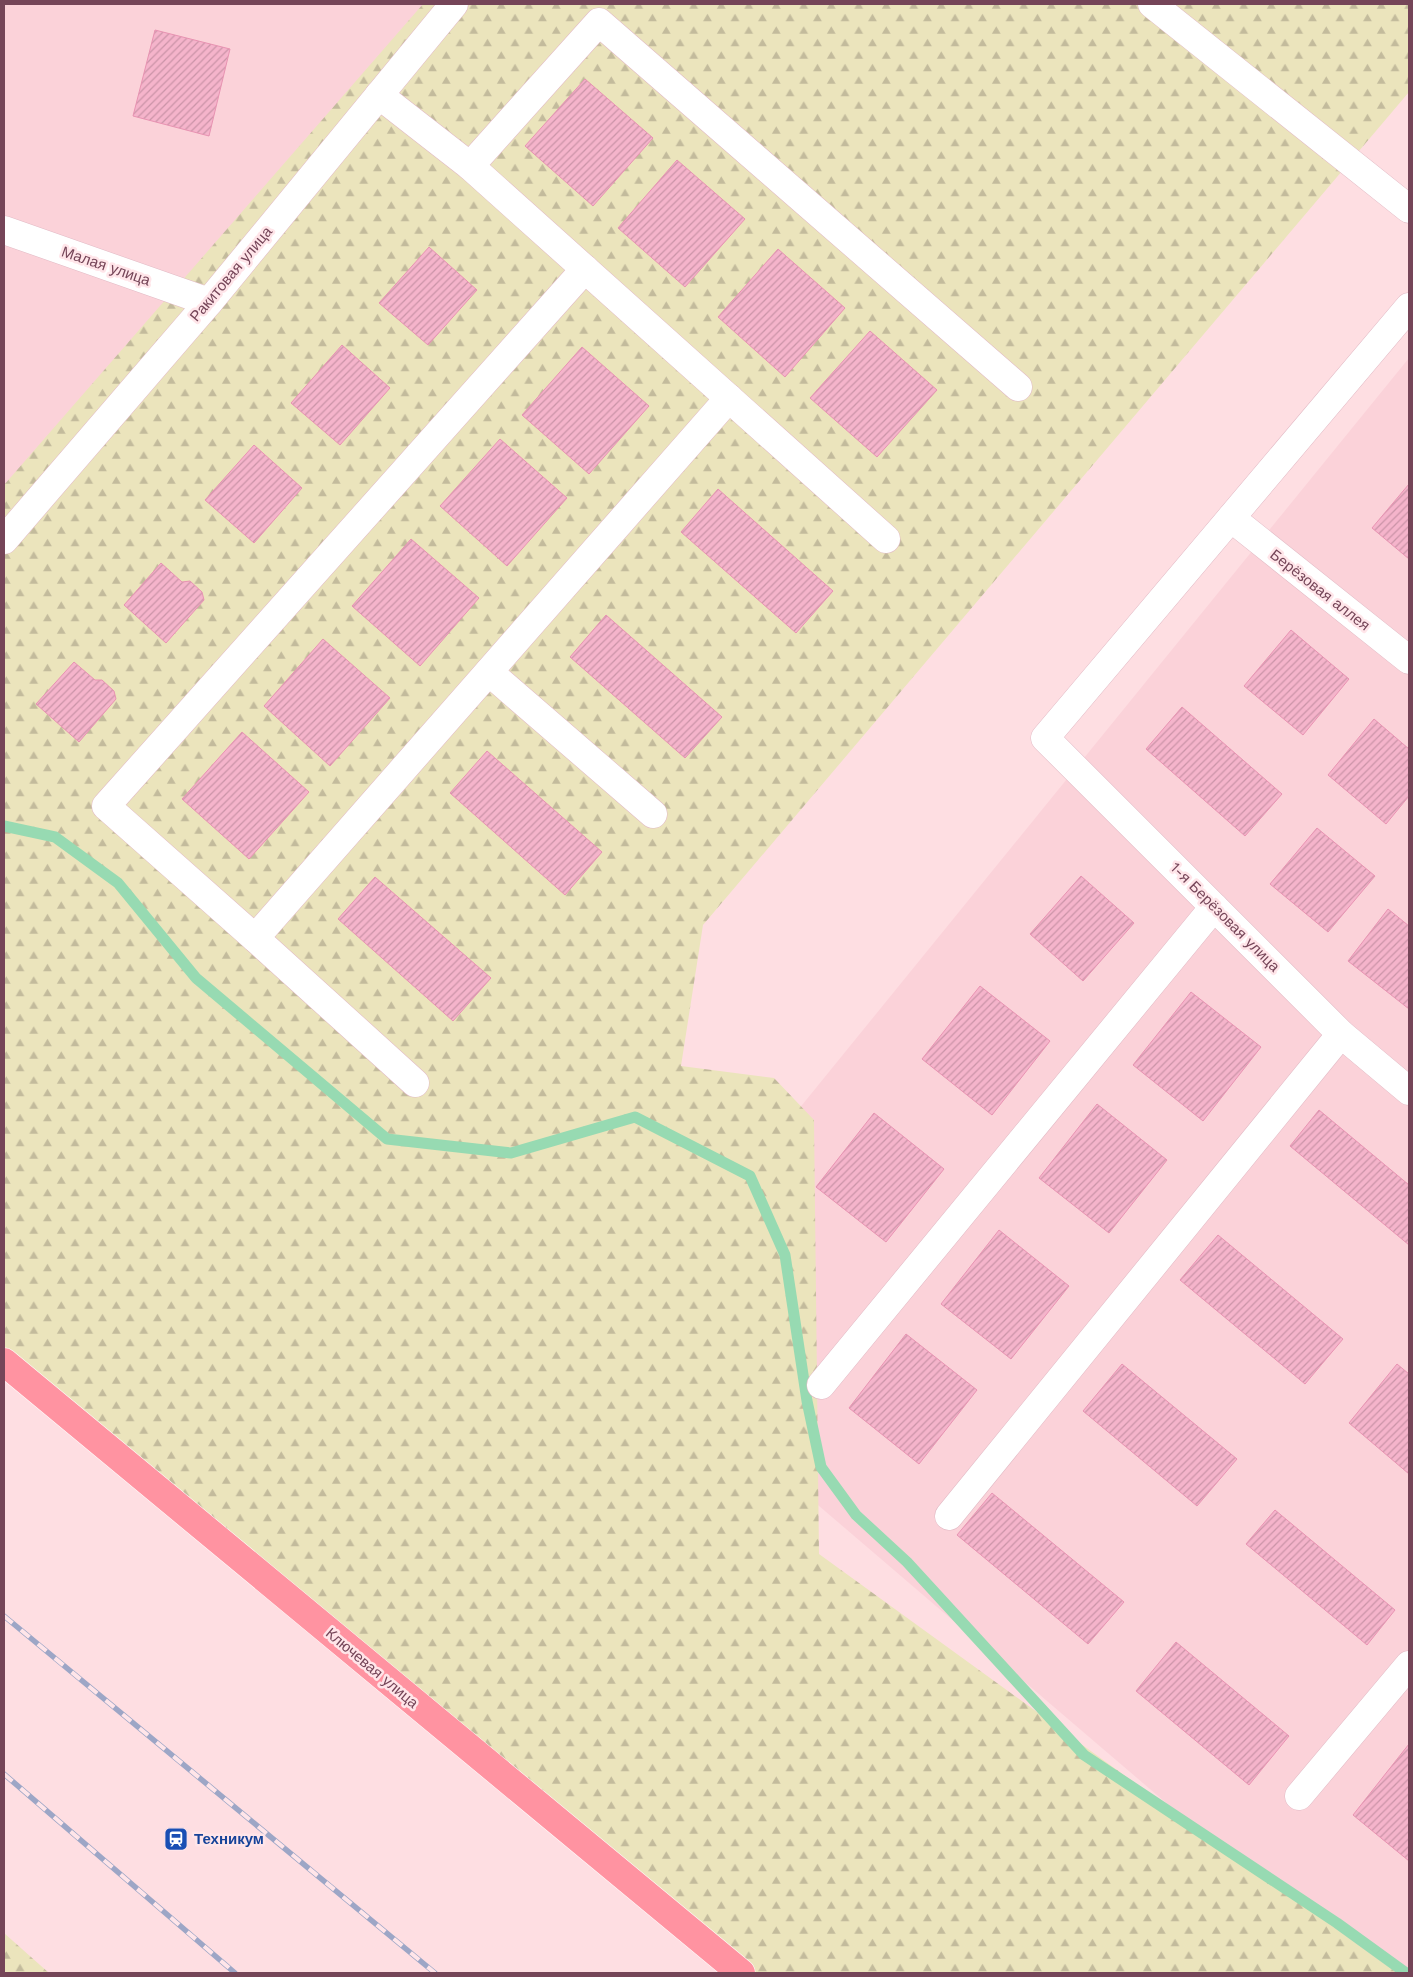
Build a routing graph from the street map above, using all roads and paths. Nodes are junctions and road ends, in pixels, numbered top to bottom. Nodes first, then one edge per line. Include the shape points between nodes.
1 (454, 4) edge
2 (1152, 4) edge
3 (379, 94) junction
4 (470, 166) junction
5 (1409, 209) edge
6 (4, 230) edge
7 (585, 269) junction
8 (209, 302) junction
9 (1409, 307) edge
10 (1018, 387) dead end
11 (729, 398) junction
12 (1231, 518) junction
13 (886, 539) dead end
14 (4, 540) edge
15 (1409, 660) edge
16 (489, 672) junction
17 (653, 814) dead end
18 (1214, 907) junction
19 (255, 938) junction
20 (1341, 1034) junction
21 (415, 1083) dead end
22 (1409, 1091) edge
23 (4, 1362) edge
24 (820, 1385) dead end
25 (949, 1516) dead end
26 (1409, 1665) edge
27 (1299, 1796) dead end
28 (741, 1973) edge

1 - 3 street, Ракитовая улица
2 - 5 street
3 - 4 street
3 - 8 street, Ракитовая улица
4 - 7 street
4 - 10 street via 599,22
6 - 8 street, Малая улица
7 - 11 street
7 - 19 street via 106,806
8 - 14 street, Ракитовая улица
9 - 12 street
11 - 13 street
11 - 16 street
12 - 15 street, Берёзовая аллея
12 - 18 street, 1-я Берёзовая улица via 1045,738
16 - 17 street
16 - 19 street
18 - 20 street, 1-я Берёзовая улица
18 - 24 street
19 - 21 street
20 - 22 street, 1-я Берёзовая улица
20 - 25 street
23 - 28 main road, Ключевая улица
26 - 27 street

